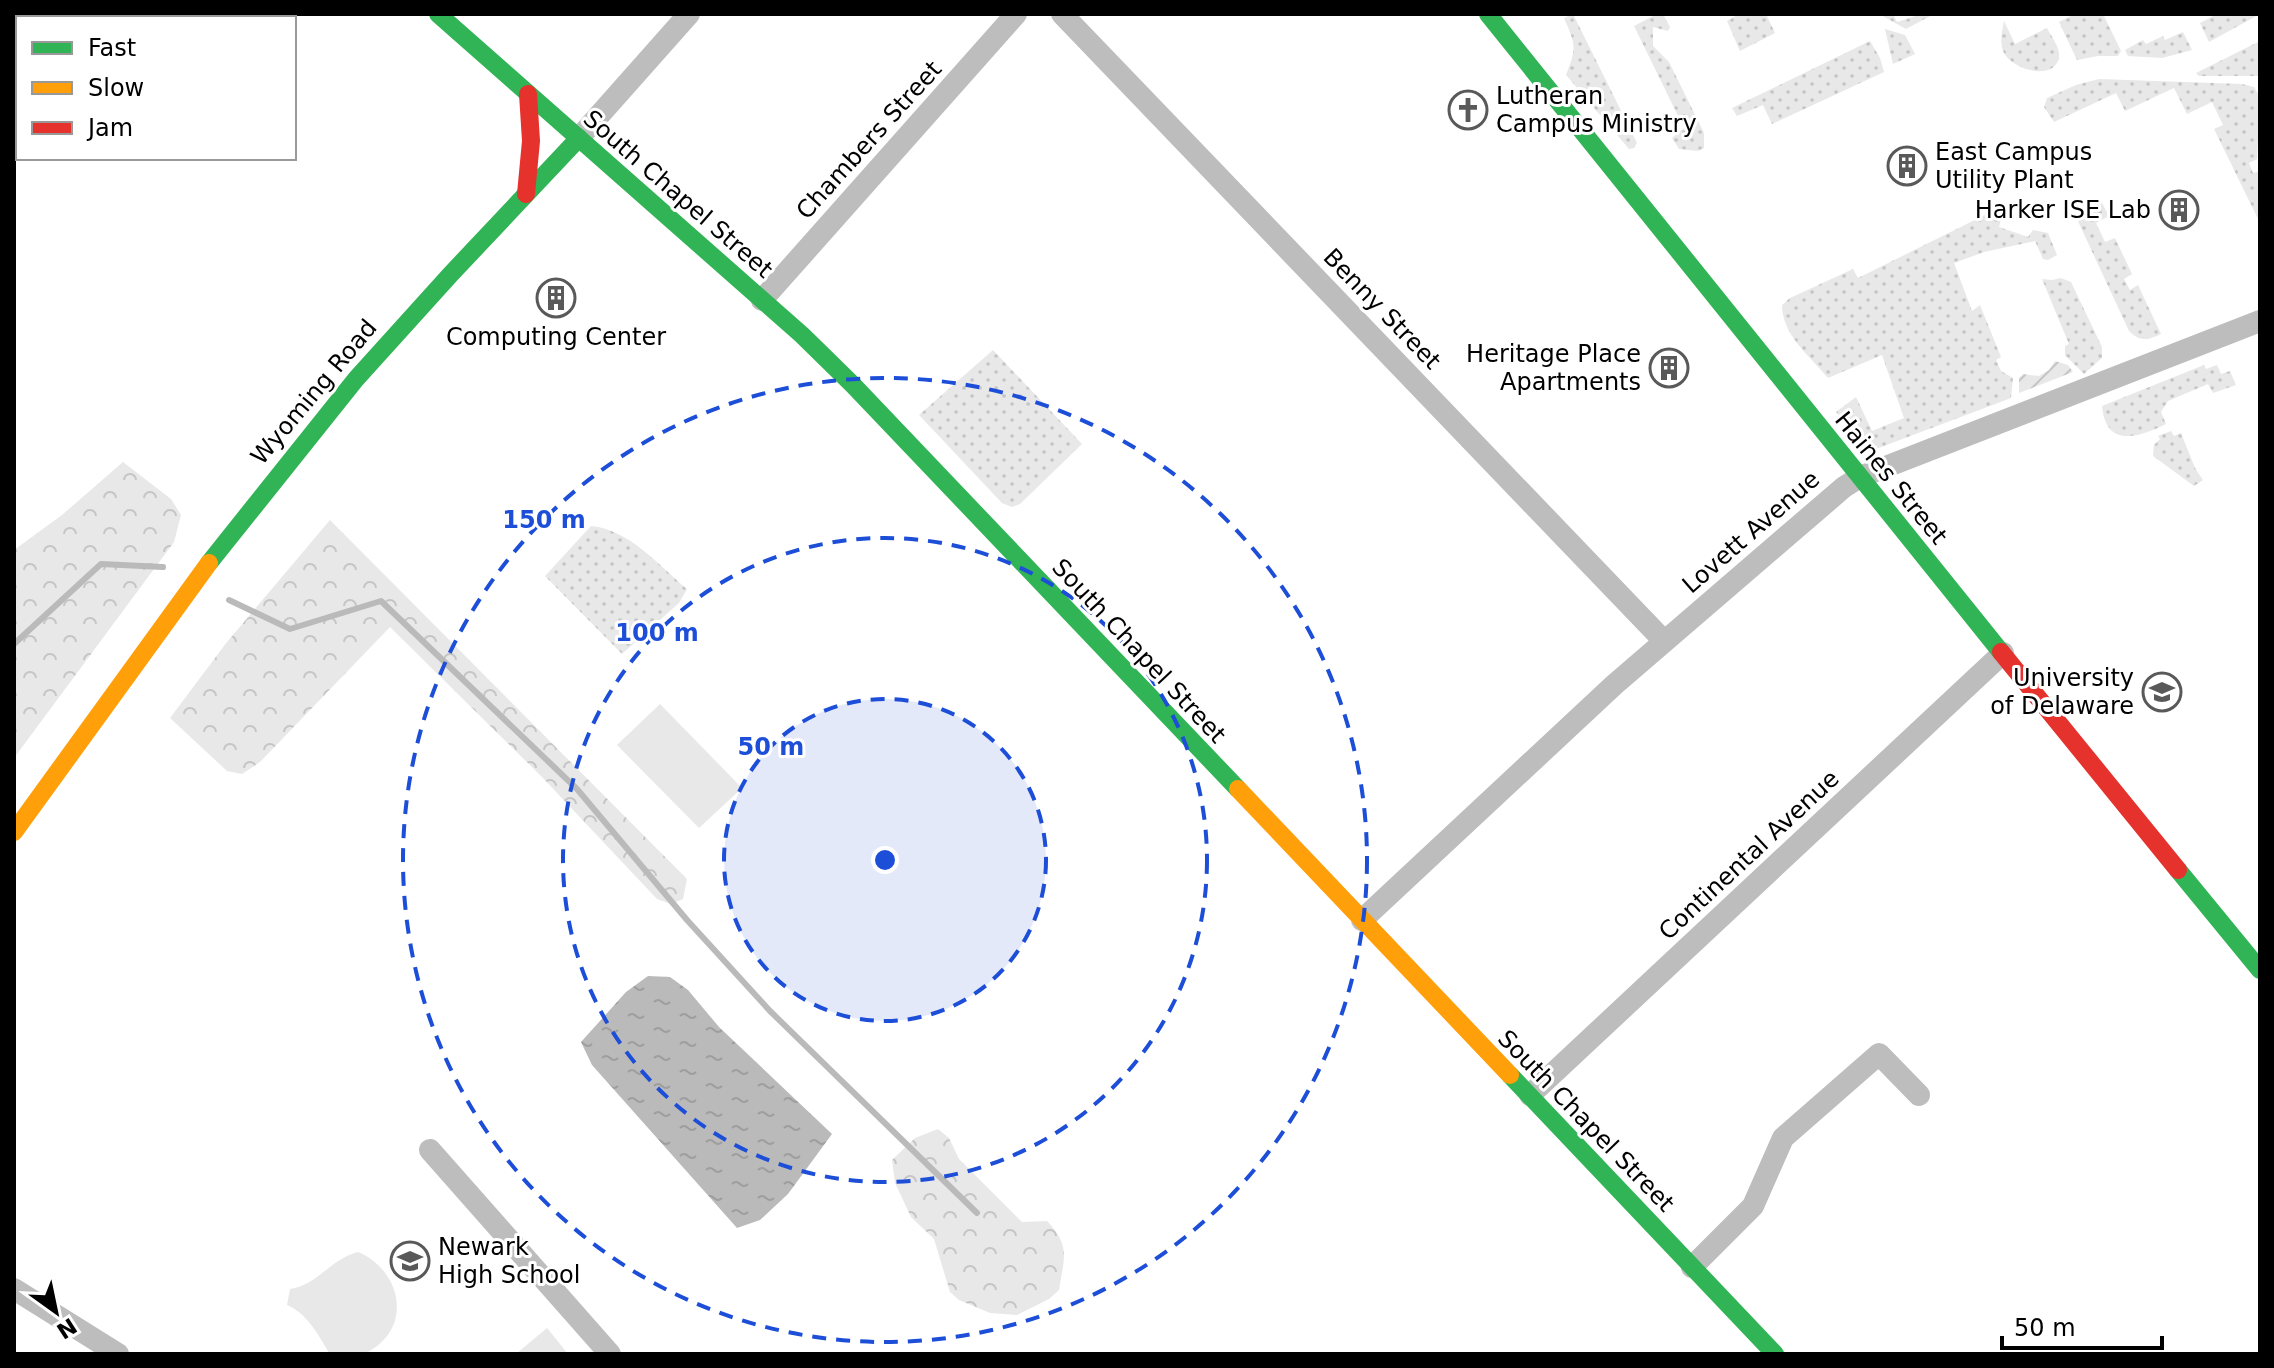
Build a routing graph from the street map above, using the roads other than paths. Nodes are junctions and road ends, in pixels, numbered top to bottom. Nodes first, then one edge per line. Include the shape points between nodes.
1 (438, 14) edge
2 (689, 14) edge
3 (1016, 14) edge
4 (1062, 14) edge
5 (1488, 14) edge
6 (528, 94) junction
7 (579, 138) junction
8 (526, 194) junction
9 (762, 300) junction
10 (2260, 321) edge
11 (1860, 477) junction
12 (1664, 641) junction
13 (2003, 653) junction
14 (14, 832) edge
15 (1362, 920) junction
16 (2260, 970) edge
17 (1530, 1095) junction
18 (1919, 1095) dead end
19 (430, 1150) dead end
20 (1692, 1267) junction
21 (14, 1289) edge
22 (118, 1354) edge
23 (610, 1354) edge
24 (1775, 1354) edge

1 - 6 street, South Chapel Street
2 - 7 street, Wyoming Road
3 - 9 street, Chambers Street
4 - 12 street, Benny Street
5 - 11 street, Haines Street
6 - 7 street, South Chapel Street
6 - 8 street
7 - 8 street, Wyoming Road
7 - 9 street, South Chapel Street
8 - 14 street, Wyoming Road via 292,457
9 - 15 street, South Chapel Street via 853,385
10 - 11 street, Lovett Avenue
11 - 12 street, Lovett Avenue
11 - 13 street, Haines Street
12 - 15 street, Lovett Avenue
13 - 16 street, Haines Street
13 - 17 street, Continental Avenue
15 - 17 street, South Chapel Street
17 - 20 street, South Chapel Street
18 - 20 street via 1879,1054 1783,1138 1753,1206
19 - 23 street
20 - 24 street, South Chapel Street
21 - 22 street

